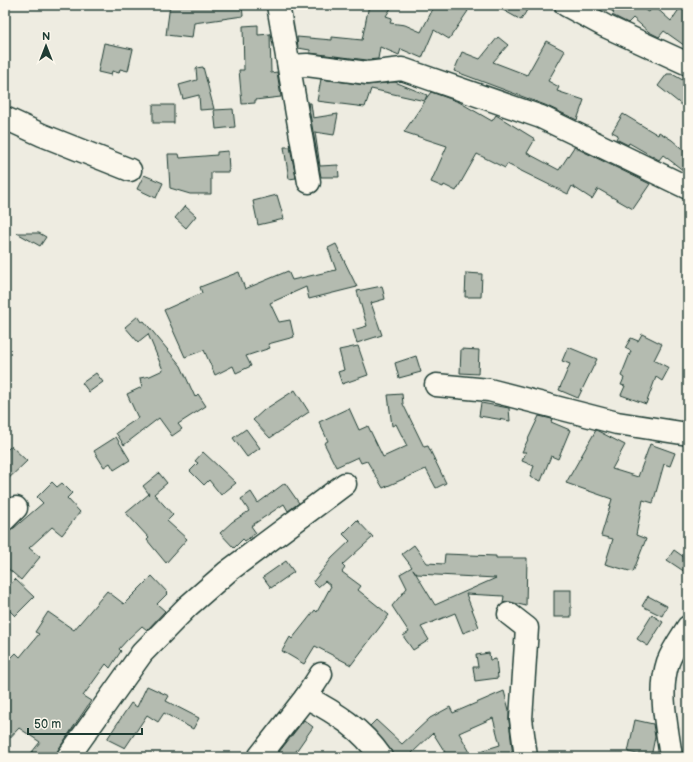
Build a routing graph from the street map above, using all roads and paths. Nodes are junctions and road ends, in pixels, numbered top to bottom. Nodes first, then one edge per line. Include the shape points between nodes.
1 (278, 5) edge
2 (566, 5) edge
3 (688, 64) edge
4 (289, 66) junction
5 (5, 118) edge
6 (130, 170) dead end
7 (309, 182) dead end
8 (688, 188) edge
9 (436, 386) dead end
10 (688, 434) edge
11 (345, 484) dead end
12 (509, 614) dead end
13 (688, 627) edge
14 (321, 674) dead end
15 (306, 697) junction
16 (68, 757) edge
17 (260, 757) edge
18 (381, 757) edge
19 (526, 757) edge
20 (671, 757) edge

1 - 4 street
2 - 3 street
4 - 7 street
4 - 8 street via 307,65 367,73 402,69 541,117
5 - 6 street
9 - 10 street via 489,390 617,423
11 - 16 street via 227,572 188,606 142,653
12 - 19 street via 528,628 521,719
13 - 20 street via 672,653 666,672 664,700
14 - 15 street
15 - 17 street
15 - 18 street via 342,717 370,741

